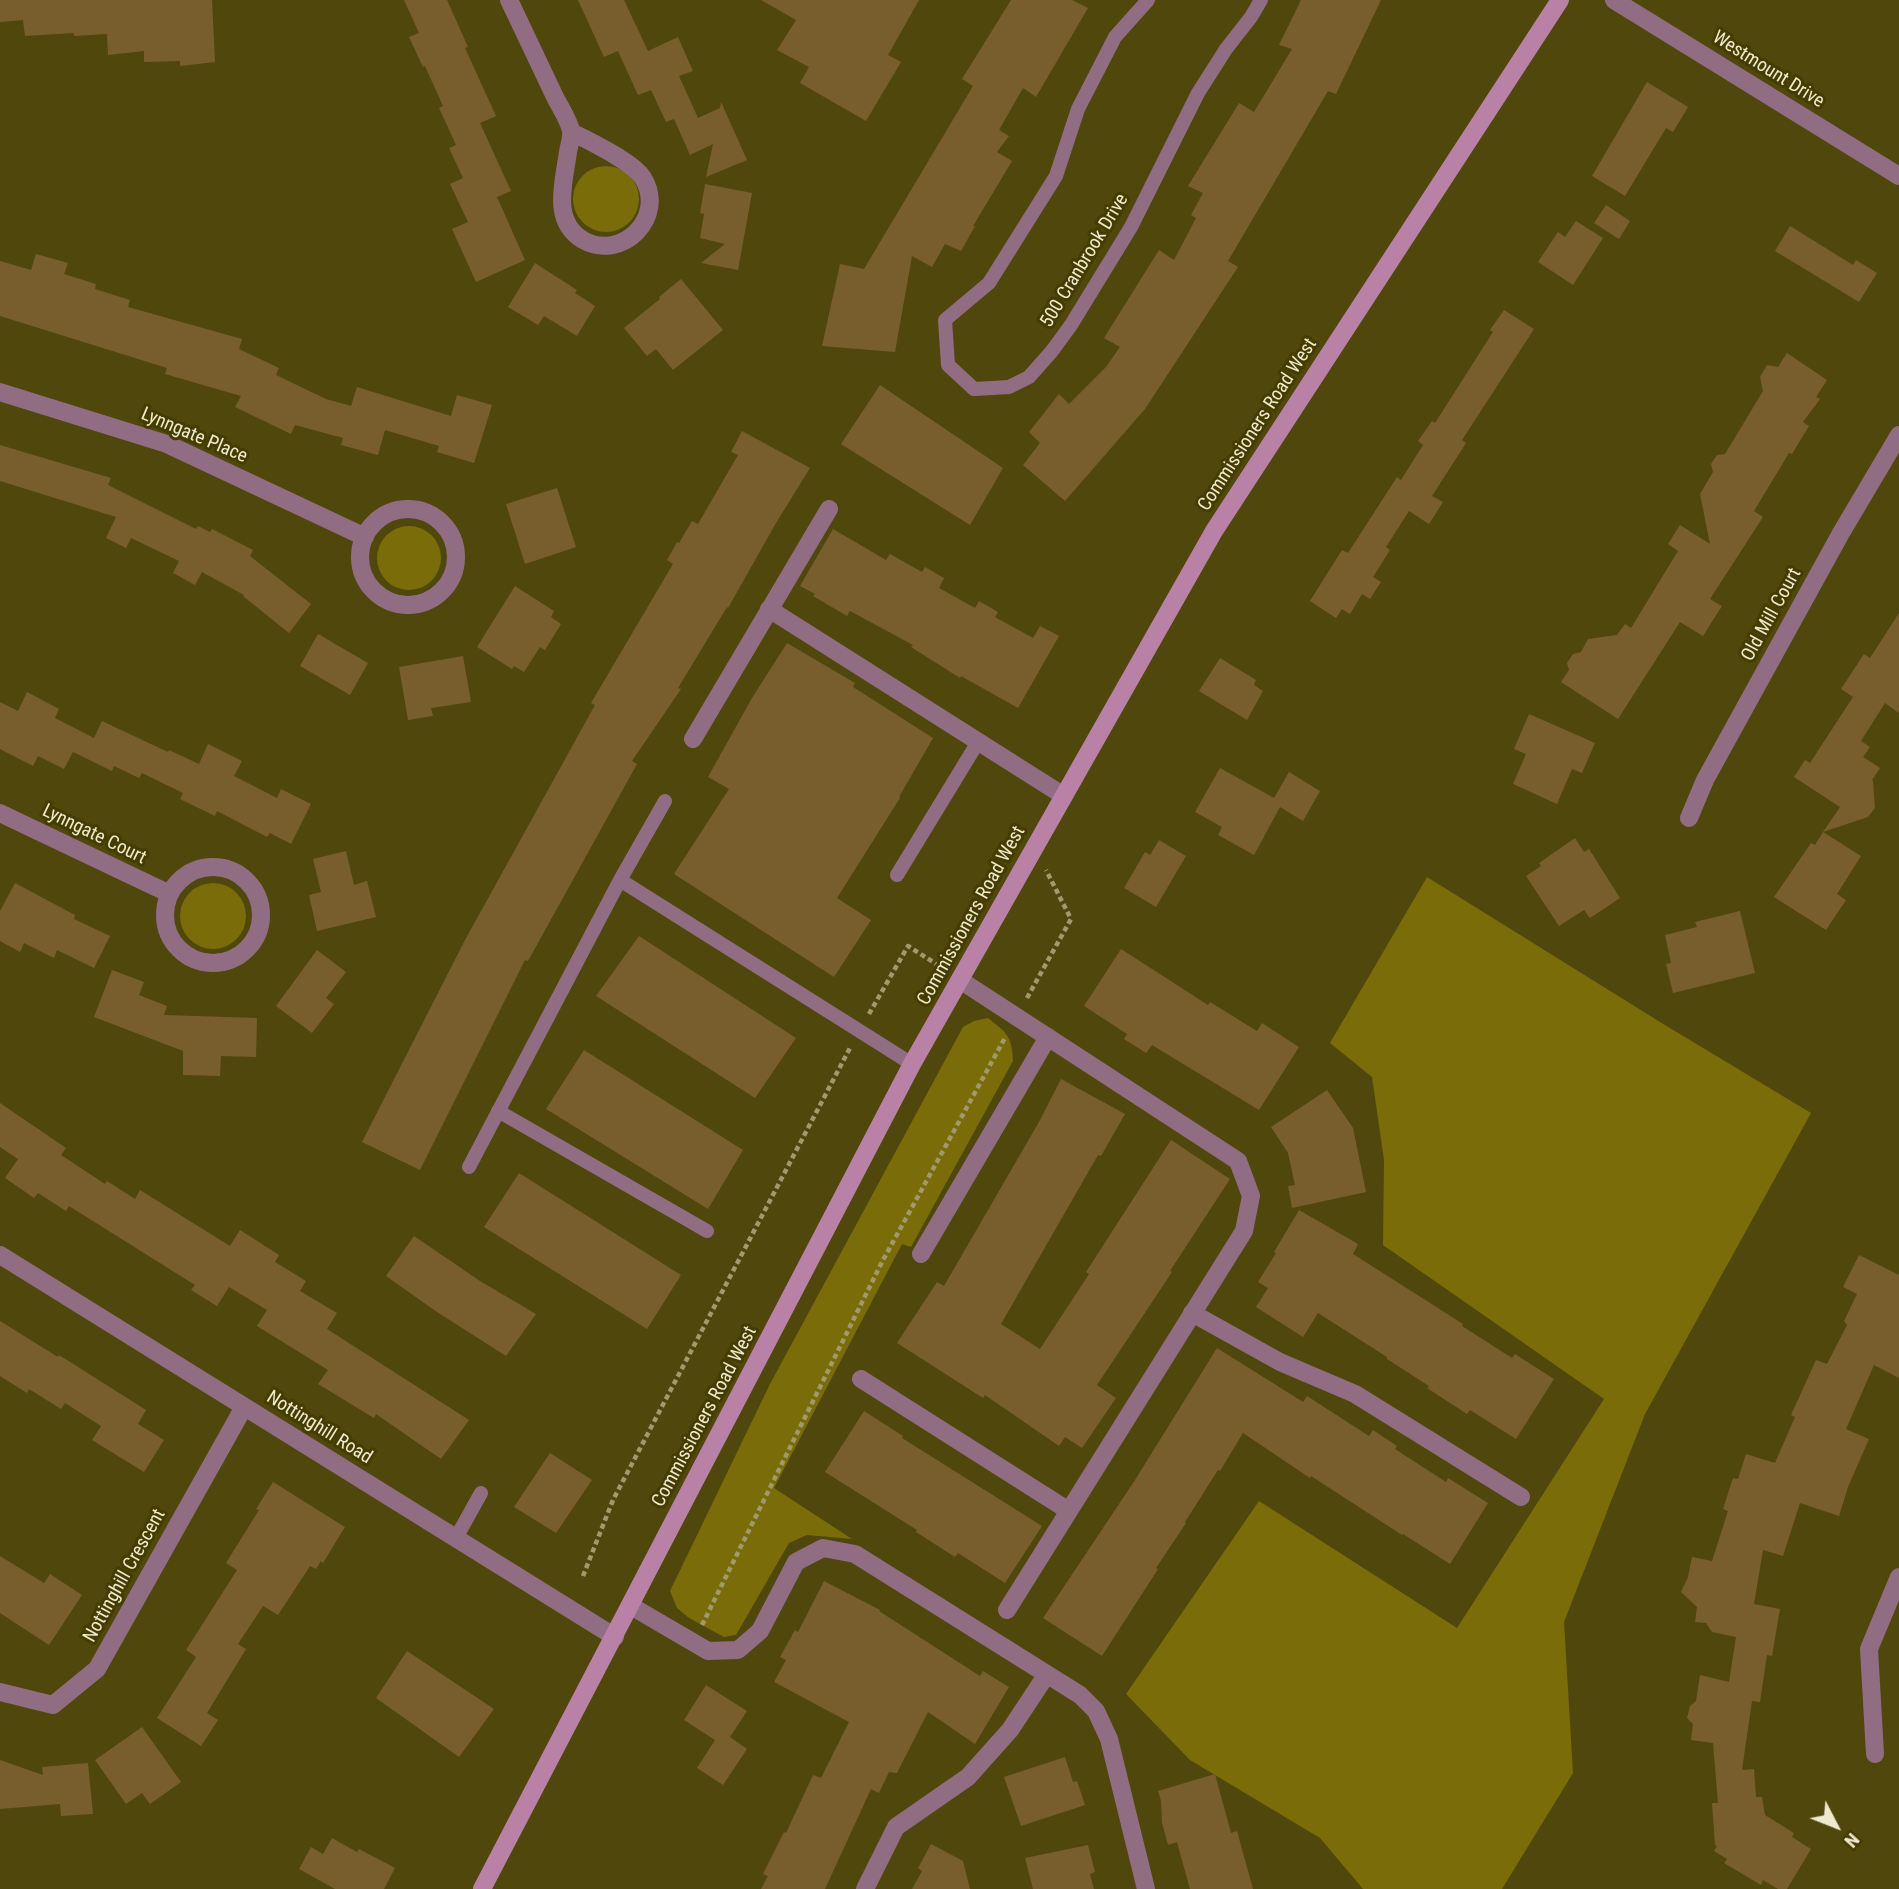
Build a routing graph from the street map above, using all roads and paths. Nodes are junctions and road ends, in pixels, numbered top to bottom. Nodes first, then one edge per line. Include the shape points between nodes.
1 (509, 0) edge
2 (1148, 0) edge
3 (1261, 0) edge
4 (1560, 0) edge
5 (1614, 0) edge
6 (572, 132) junction
7 (1899, 176) edge
8 (0, 392) edge
9 (1899, 435) edge
10 (829, 509) dead end
11 (365, 537) junction
12 (769, 608) junction
13 (694, 738) dead end
14 (978, 742) junction
15 (1064, 796) junction
16 (665, 800) dead end
17 (0, 813) edge
18 (1689, 818) dead end
19 (1035, 847) junction
20 (897, 876) dead end
21 (620, 880) junction
22 (170, 894) junction
23 (960, 980) junction
24 (1016, 1016) junction
25 (859, 1031) junction
26 (1048, 1037) junction
27 (912, 1064) junction
28 (498, 1111) junction
29 (469, 1167) dead end
30 (707, 1231) dead end
31 (922, 1254) dead end
32 (0, 1255) edge
33 (1192, 1313) junction
34 (861, 1379) dead end
35 (244, 1407) junction
36 (481, 1493) dead end
37 (1521, 1497) dead end
38 (1069, 1511) junction
39 (456, 1538) junction
40 (583, 1576) dead end
41 (1899, 1577) edge
42 (631, 1606) junction
43 (1007, 1609) dead end
44 (615, 1637) junction
45 (693, 1642) junction
46 (1047, 1674) junction
47 (0, 1692) edge
48 (1875, 1754) dead end
49 (482, 1889) edge
50 (865, 1889) edge
51 (1146, 1889) edge

1 - 6 street
2 - 3 lane, 500 Cranbrook Drive via 1115,37 1078,109 1056,176 989,282 945,320 948,365 974,389 1009,387 1029,377 1052,351 1131,227 1198,93
4 - 15 main road, Commissioners Road West via 1214,531
5 - 7 street, Westmount Drive
6 - 6 street via 630,165 643,178 649,195 648,213 640,229 626,241 609,247 590,244 575,235 565,220 561,202
8 - 11 street, Lynngate Place via 167,444
9 - 18 street, Old Mill Court via 1705,780
10 - 12 street
11 - 11 street via 360,552 367,583 392,603 424,603 449,584 457,554 453,538 432,515 417,509 386,514
12 - 13 street
12 - 14 street
14 - 15 street
14 - 20 lane
15 - 19 main road, Commissioners Road West
16 - 21 lane
17 - 22 street, Lynngate Court
19 - 23 main road, Commissioners Road West
19 - 24 path via 1071,919
21 - 25 lane
21 - 28 lane
22 - 22 street via 166,907 170,934 177,946 199,961 213,963 239,956 257,935 261,922 257,895 240,875 228,869 214,867 188,874
23 - 24 street
23 - 25 path via 908,946
23 - 27 main road, Commissioners Road West
24 - 26 street
24 - 45 path via 882,1262
25 - 27 lane
25 - 40 path via 613,1500
26 - 31 street
26 - 33 street via 1238,1161 1251,1196 1244,1231
27 - 42 main road, Commissioners Road West
28 - 29 lane
28 - 30 lane
32 - 35 street, Nottinghill Road
33 - 37 street via 1280,1362 1355,1394
33 - 38 street
34 - 38 street
35 - 39 street, Nottinghill Road
35 - 47 street, Nottinghill Crescent via 97,1669 53,1704
36 - 39 lane
38 - 43 street
39 - 44 street, Nottinghill Road
41 - 48 street via 1869,1649
42 - 44 main road, Commissioners Road West
42 - 45 street
44 - 49 main road, Commissioners Road West
45 - 46 street via 708,1651 737,1650 760,1631 796,1562 823,1548 855,1554
46 - 50 street via 1010,1730 968,1777 896,1827
46 - 51 street via 1096,1711 1109,1739

